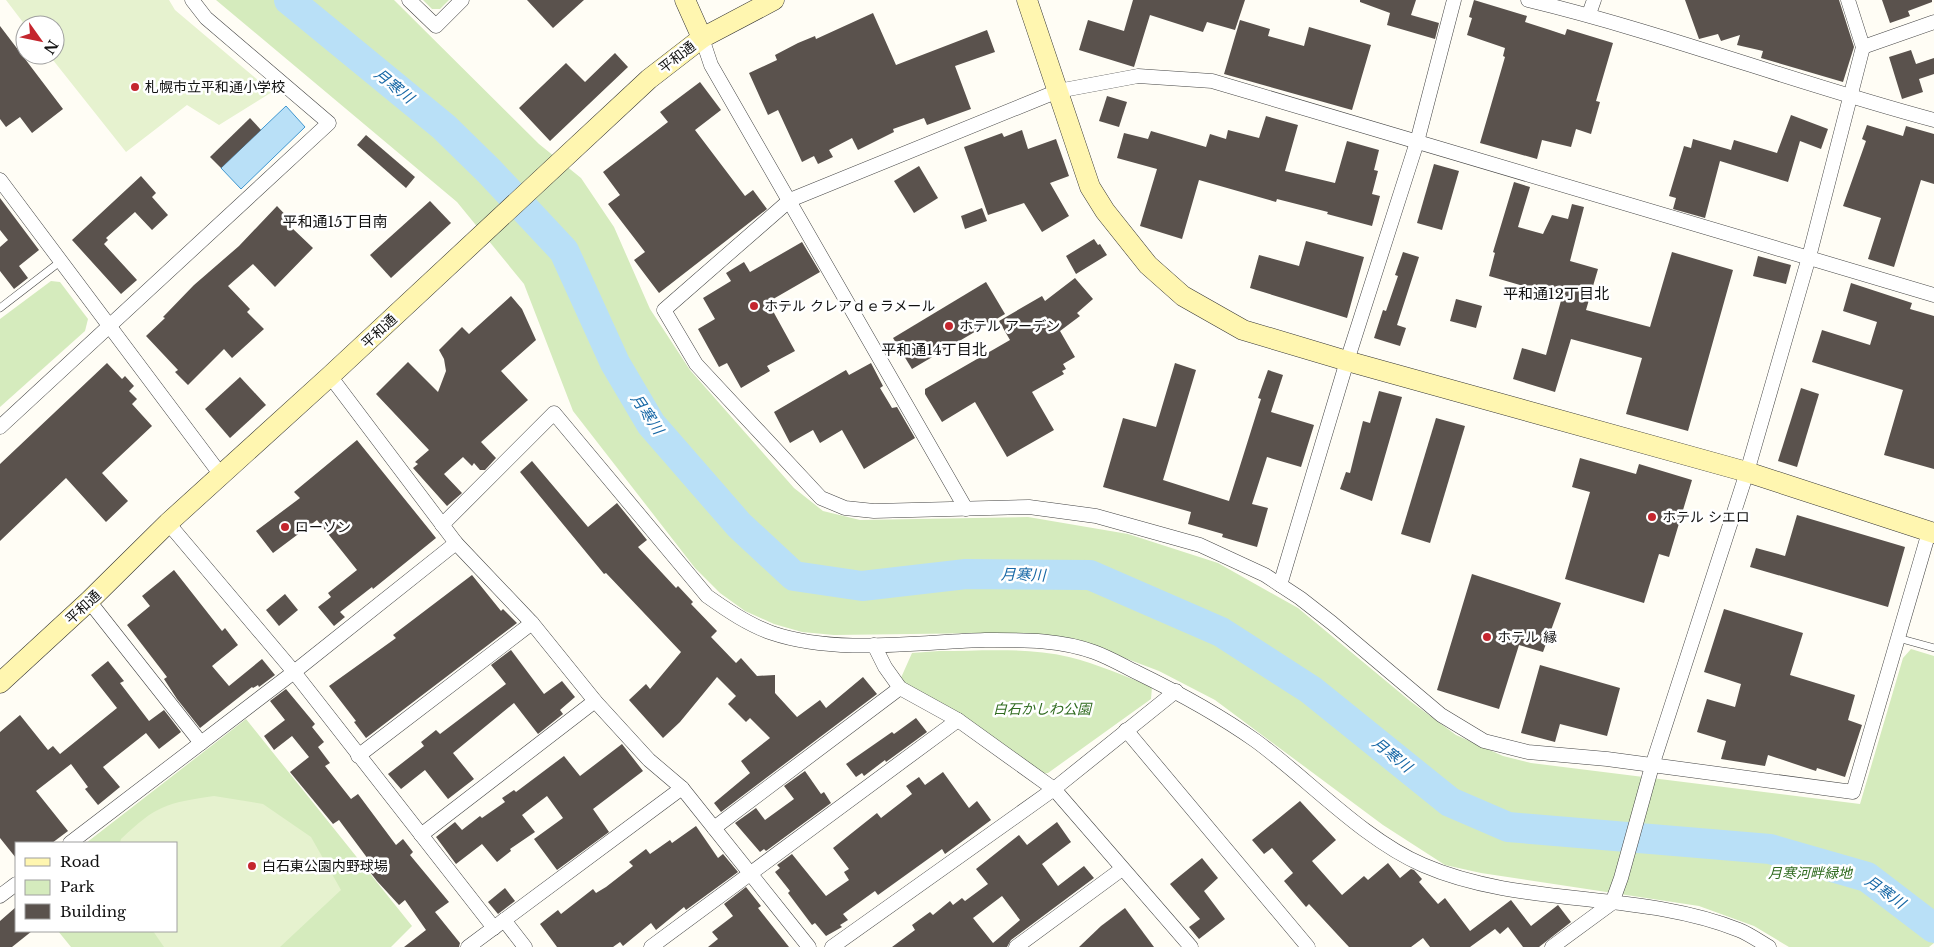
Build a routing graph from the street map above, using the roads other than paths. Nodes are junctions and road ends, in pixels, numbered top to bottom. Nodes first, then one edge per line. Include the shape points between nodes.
1 (192, 0) edge
2 (408, 0) edge
3 (462, 0) edge
4 (685, 0) edge
5 (774, 0) edge
6 (1027, 0) edge
7 (1454, 0) edge
8 (1528, 0) edge
9 (1594, 0) edge
10 (1848, 0) edge
11 (1589, 14) junction
12 (1934, 22) edge
13 (702, 38) junction
14 (1864, 47) junction
15 (1058, 91) junction
16 (1850, 98) junction
17 (1934, 120) edge
18 (1417, 142) junction
19 (0, 180) edge
20 (790, 200) junction
21 (1809, 257) junction
22 (61, 261) junction
23 (1934, 295) edge
24 (0, 308) edge
25 (109, 326) junction
26 (1347, 362) junction
27 (330, 376) junction
28 (0, 427) edge
29 (1747, 472) junction
30 (220, 475) junction
31 (966, 509) junction
32 (168, 523) junction
33 (442, 525) junction
34 (1932, 532) edge
35 (456, 543) junction
36 (1280, 586) junction
37 (89, 601) junction
38 (532, 623) junction
39 (1898, 638) junction
40 (874, 645) junction
41 (1934, 648) edge
42 (294, 672) junction
43 (0, 683) edge
44 (900, 688) junction
45 (1176, 691) junction
46 (595, 701) junction
47 (958, 720) junction
48 (1126, 730) junction
49 (202, 744) junction
50 (358, 756) junction
51 (1652, 766) junction
52 (682, 788) junction
53 (1054, 789) junction
54 (714, 828) junction
55 (421, 835) junction
56 (71, 842) edge
57 (1122, 869) junction
58 (750, 872) junction
59 (15, 885) edge
60 (0, 896) edge
61 (1612, 903) junction
62 (499, 924) junction
63 (468, 947) edge
64 (525, 947) edge
65 (651, 947) edge
66 (809, 947) edge
67 (832, 947) edge
68 (1016, 947) edge
69 (1191, 947) edge
70 (1308, 947) edge
71 (1552, 947) edge
72 (1769, 947) edge

1 - 25 street via 206,18 329,123
2 - 3 street via 436,26
4 - 13 street
5 - 13 street, 平和通
6 - 15 street
7 - 18 street
8 - 11 street
9 - 11 street
10 - 14 street
11 - 16 street
12 - 14 street
13 - 20 street via 711,64
13 - 27 street, 平和通 via 649,79
14 - 16 street
15 - 18 street via 1138,76 1212,81
15 - 20 street
15 - 26 street via 1090,187 1105,212 1148,265 1183,296 1243,330
16 - 17 street
16 - 21 street
18 - 21 street
18 - 26 street
19 - 22 street
20 - 31 street
20 - 31 street via 664,310 696,364 821,498 845,508 874,511
21 - 23 street
21 - 29 street
22 - 24 lane
22 - 25 street
25 - 28 street
25 - 30 street
26 - 29 street
26 - 36 street
27 - 30 street, 平和通
27 - 33 street
29 - 34 street
29 - 51 street
30 - 32 street, 平和通
31 - 36 street via 1029,507 1096,516 1200,545 1265,575
32 - 37 street, 平和通
32 - 42 street
33 - 35 street
33 - 40 street via 554,413 707,596 737,617 773,633 819,643
34 - 39 street
35 - 38 street
35 - 42 street
36 - 51 street via 1332,623 1441,715 1484,741 1528,752
37 - 43 street, 平和通
37 - 49 street
38 - 46 street
38 - 50 street
39 - 41 lane
39 - 51 street via 1853,792
40 - 44 street
40 - 45 street via 1034,639 1093,651
42 - 49 street
42 - 50 street
44 - 47 street
44 - 54 street
45 - 48 street
45 - 61 street via 1256,741 1376,838 1418,863 1488,886
46 - 52 street via 649,760
46 - 55 street
47 - 53 street
47 - 58 street
48 - 53 street
48 - 70 street
49 - 56 street
50 - 55 street
51 - 61 street
52 - 54 street
52 - 62 street
53 - 57 street
53 - 67 street
54 - 58 street
55 - 62 street
57 - 68 street
57 - 69 street
58 - 65 street
58 - 66 street
59 - 60 street
61 - 71 street
61 - 72 street via 1693,914 1742,930
62 - 63 street
62 - 64 street

